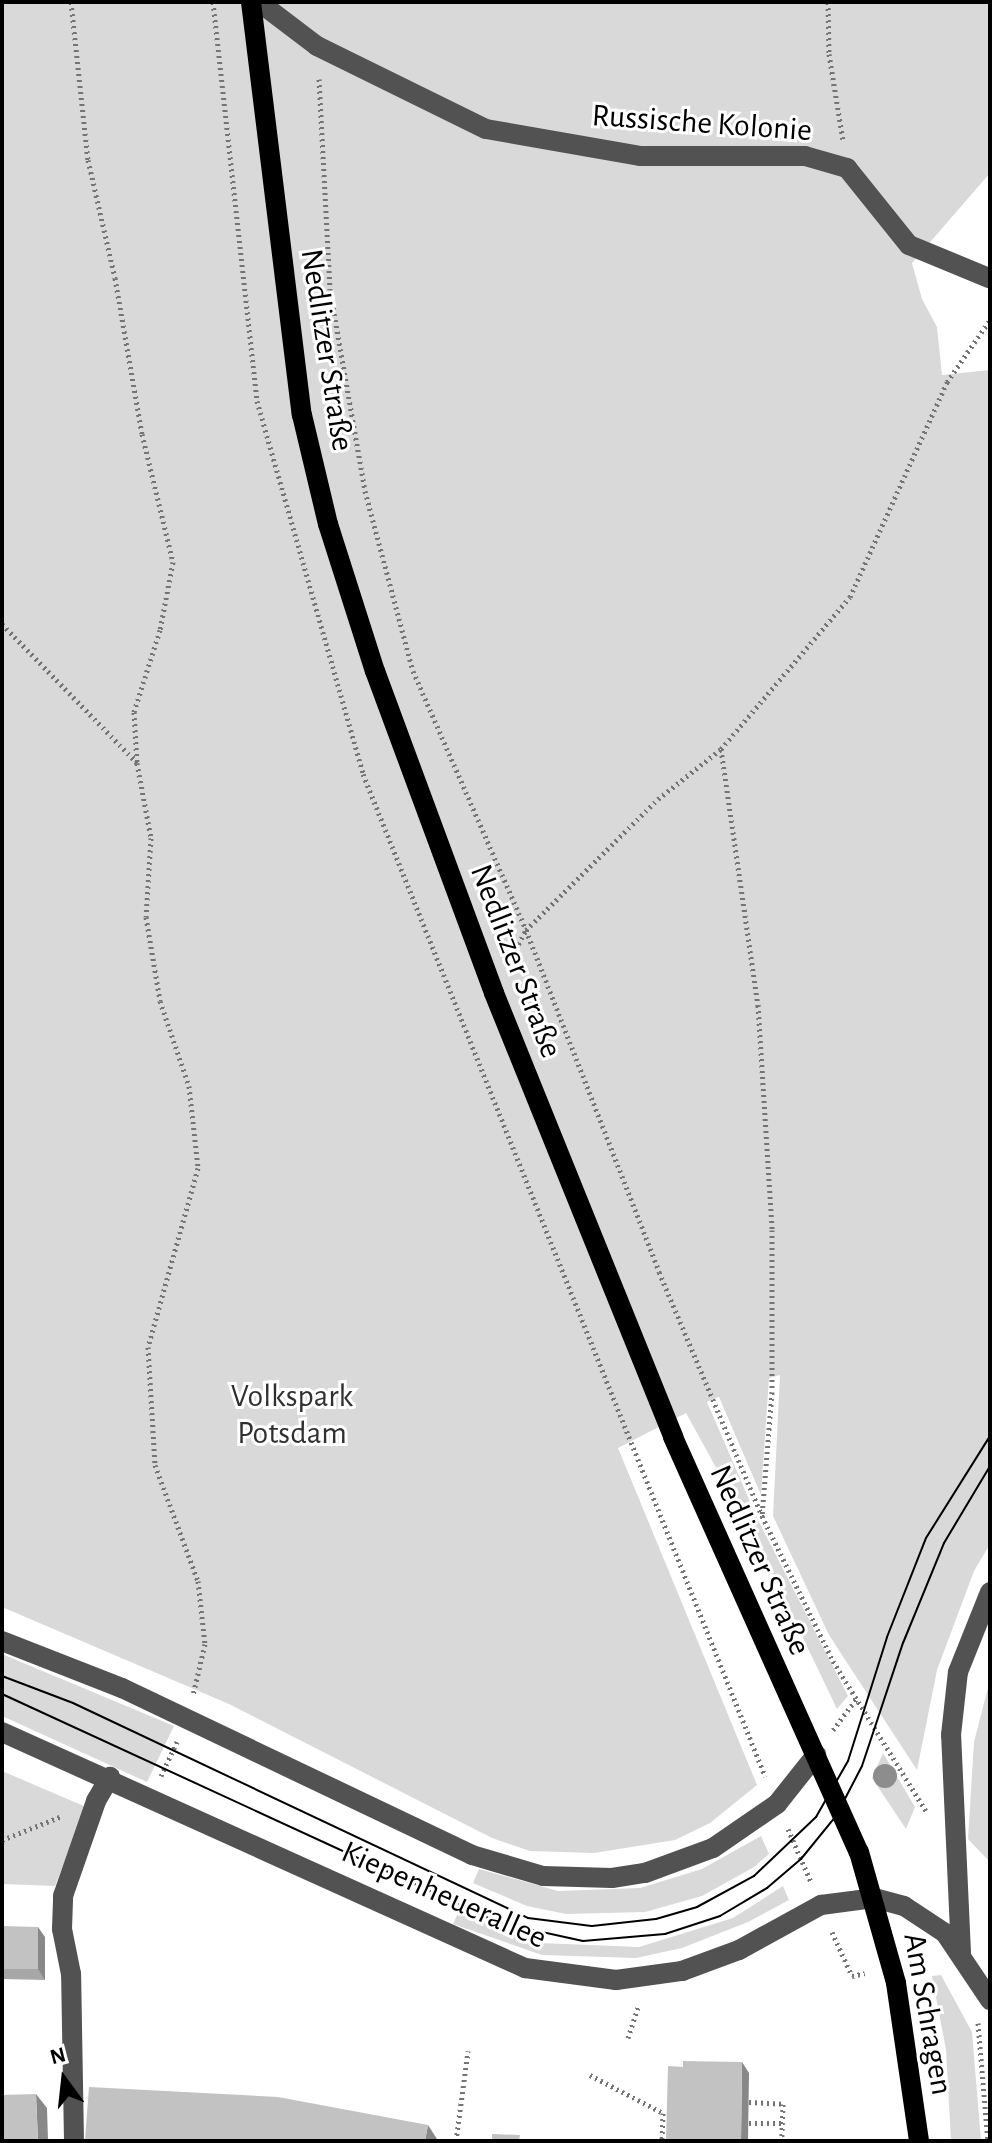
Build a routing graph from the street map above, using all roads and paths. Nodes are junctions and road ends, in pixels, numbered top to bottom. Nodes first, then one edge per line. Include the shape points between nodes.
1 (71, 2) edge
2 (251, 2) edge
3 (259, 2) edge
4 (828, 2) edge
5 (317, 46) junction
6 (847, 168) junction
7 (989, 278) edge
8 (990, 320) edge
9 (2, 624) edge
10 (721, 749) junction
11 (137, 763) junction
12 (526, 930) junction
13 (494, 993) junction
14 (762, 1516) junction
15 (990, 1592) edge
16 (2, 1641) edge
17 (188, 1719) junction
18 (2, 1732) edge
19 (816, 1755) junction
20 (110, 1777) junction
21 (152, 1796) junction
22 (96, 1801) junction
23 (777, 1804) junction
24 (928, 1815) dead end
25 (2, 1840) edge
26 (874, 1898) junction
27 (821, 1905) junction
28 (961, 1953) junction
29 (893, 1967) junction
30 (982, 2004) edge
31 (468, 2051) dead end
32 (590, 2075) dead end
33 (749, 2102) dead end
34 (749, 2123) dead end
35 (783, 2123) junction
36 (74, 2141) edge
37 (456, 2141) edge
38 (662, 2141) edge
39 (782, 2141) edge
40 (919, 2141) edge
41 (988, 2141) edge

1 - 11 path via 88,160 173,562 160,630 134,712
2 - 13 main road, Nedlitzer Straße via 302,415 328,524 375,671
3 - 5 street, Russische Kolonie
4 - 6 path via 829,54
5 - 6 street, Russische Kolonie via 486,129 640,156 805,156
5 - 12 path via 330,290 365,491 413,671
6 - 7 street, Russische Kolonie via 909,245
8 - 10 path via 947,382 850,597
9 - 11 path
10 - 12 path via 658,799
10 - 14 path via 758,1005 772,1230 772,1392
11 - 17 path via 151,838 146,917 160,1001 189,1086 198,1168 148,1347 155,1465 198,1581 202,1613 205,1644
12 - 13 path
12 - 14 path via 659,1272
13 - 19 main road, Nedlitzer Straße via 673,1437
14 - 24 path via 833,1661
15 - 28 street via 958,1672 951,1735
16 - 17 street, Kiepenheuerallee
17 - 21 path
17 - 23 street, Kiepenheuerallee via 472,1855 543,1876 612,1878 683,1862 737,1835
18 - 20 street, Kiepenheuerallee
19 - 23 street, Kiepenheuerallee
19 - 26 main road, Nedlitzer Straße
20 - 21 street, Kiepenheuerallee
20 - 22 street
21 - 27 street, Kiepenheuerallee via 525,1968 567,1977 616,1980 682,1971 739,1950
22 - 25 path
22 - 36 street via 63,1896 62,1929 71,1974
23 - 27 path
26 - 27 street, Kiepenheuerallee
26 - 28 street via 928,1918
26 - 29 main road, Am Schragen
27 - 29 path via 852,1976
28 - 30 street
29 - 40 main road, Am Schragen
30 - 41 path
31 - 37 path
32 - 38 path via 663,2113
33 - 35 path via 783,2104
34 - 35 path
35 - 39 path

